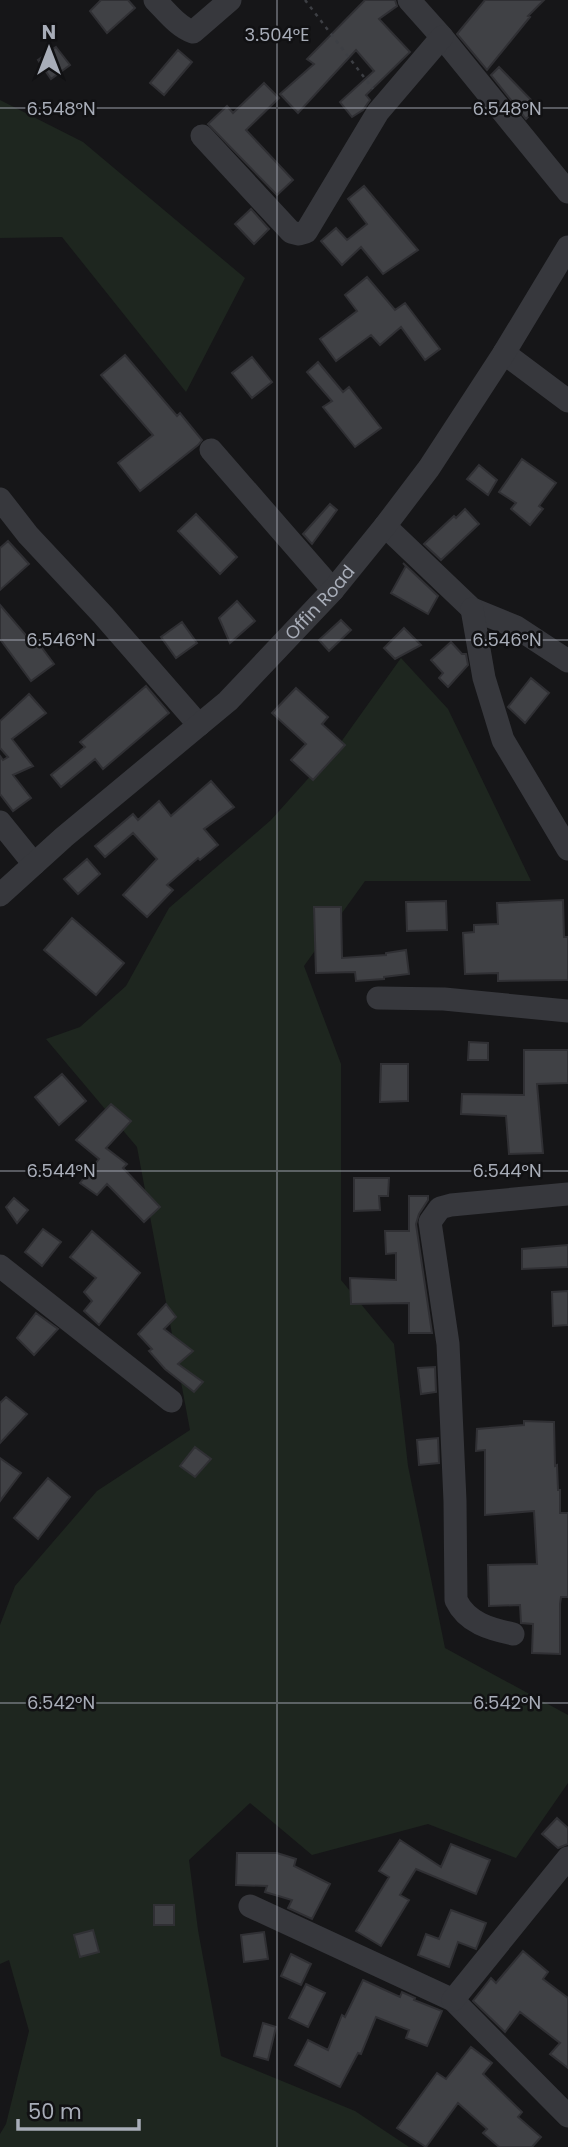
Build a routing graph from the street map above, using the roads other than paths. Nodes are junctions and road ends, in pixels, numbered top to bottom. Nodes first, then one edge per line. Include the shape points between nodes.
1 (155, 0) edge
2 (230, 0) edge
3 (409, 0) edge
4 (442, 37) junction
5 (202, 136) dead end
6 (568, 192) edge
7 (568, 247) edge
8 (504, 353) junction
9 (568, 401) edge
10 (211, 450) dead end
11 (0, 499) edge
12 (386, 526) junction
13 (333, 590) junction
14 (472, 609) junction
15 (568, 661) edge
16 (200, 725) junction
17 (0, 822) edge
18 (568, 849) edge
19 (34, 864) junction
20 (0, 895) edge
21 (378, 998) dead end
22 (568, 1011) edge
23 (568, 1194) edge
24 (0, 1266) edge
25 (171, 1401) dead end
26 (513, 1634) dead end
27 (568, 1857) edge
28 (250, 1906) dead end
29 (453, 2000) junction
30 (567, 2111) edge

1 - 2 street via 193,32
3 - 4 street
4 - 5 street via 378,112 306,232 291,232
4 - 6 street
7 - 8 street, Offin Road
8 - 9 street
8 - 12 street, Offin Road
10 - 13 street
11 - 16 street via 27,535
12 - 13 street, Offin Road
12 - 14 street
13 - 16 street, Offin Road
14 - 15 street via 516,627
14 - 18 street via 484,678 503,740
16 - 19 street, Offin Road
17 - 19 street
19 - 20 street, Offin Road
21 - 22 street via 444,999
23 - 26 street via 451,1205 440,1208 430,1222 448,1344 456,1600 462,1612 489,1629
24 - 25 street
27 - 29 street
28 - 29 street
29 - 30 street

